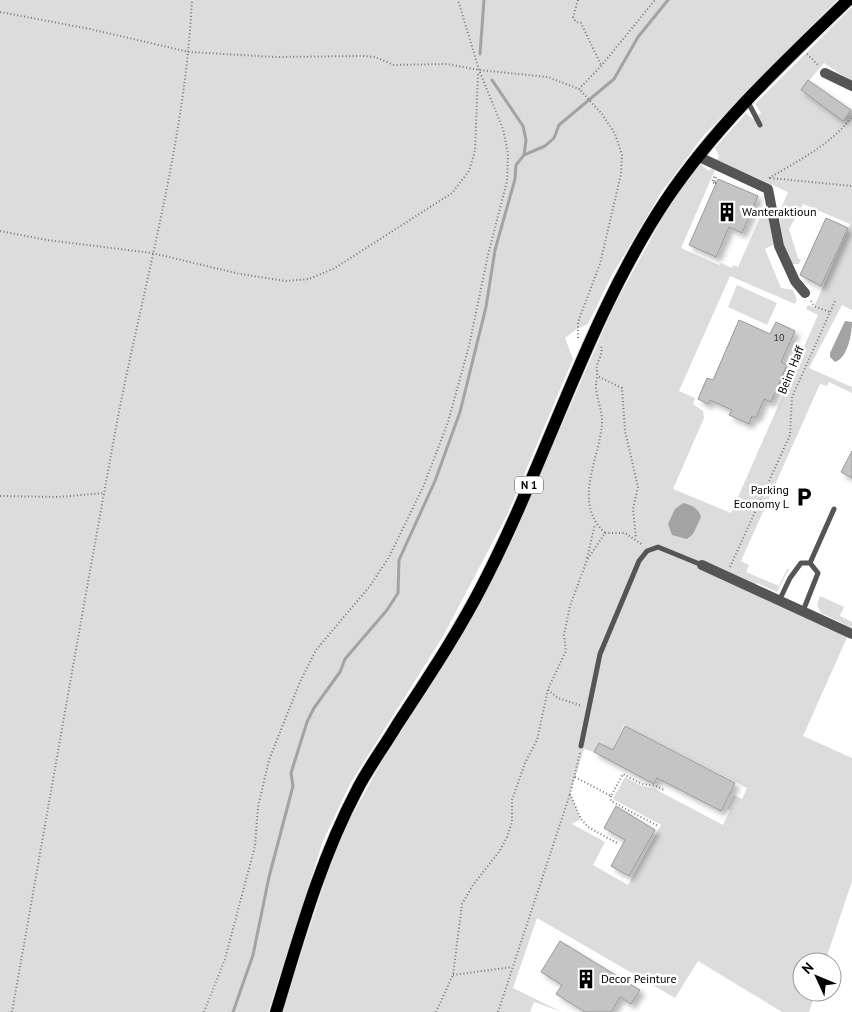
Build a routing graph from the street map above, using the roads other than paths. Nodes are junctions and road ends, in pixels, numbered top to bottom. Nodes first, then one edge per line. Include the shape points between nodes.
1 (848, 0) edge
2 (825, 73) road end
3 (852, 86) edge
4 (746, 99) junction
5 (760, 125) dead end
6 (697, 156) junction
7 (805, 293) road end
8 (834, 509) dead end
9 (810, 563) junction
10 (702, 565) joint
11 (779, 601) junction
12 (803, 612) junction
13 (852, 634) edge
14 (582, 746) road end
15 (276, 1012) edge

1 - 4 main road, N 1
2 - 3 street
4 - 5 lane
4 - 6 main road, N 1
6 - 7 street via 768,189 779,246 795,281
6 - 15 main road, N 1 via 628,264 483,585 446,650 358,788 336,832 314,889
8 - 9 lane
9 - 11 lane via 801,563 796,568
9 - 12 lane via 818,573 818,579
10 - 11 street
10 - 14 lane via 658,547 647,551 640,561 600,654
11 - 12 street
12 - 13 street

